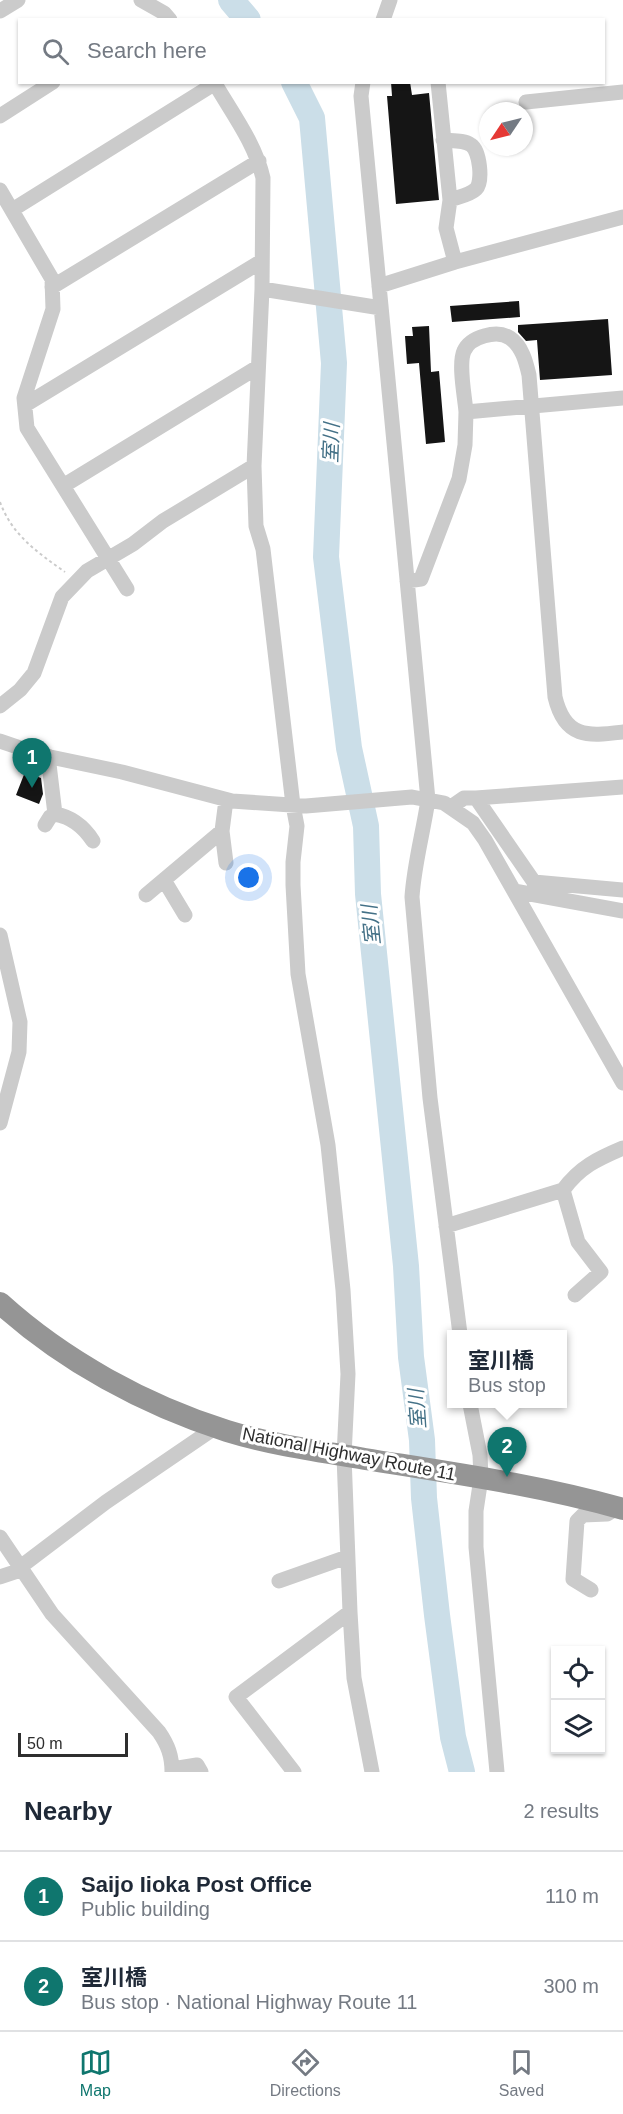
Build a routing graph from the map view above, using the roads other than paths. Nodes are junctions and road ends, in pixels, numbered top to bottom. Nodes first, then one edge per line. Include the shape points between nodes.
1 (18, 0) edge
2 (141, 0) edge
3 (390, 0) edge
4 (0, 12) edge
5 (163, 17) edge
6 (384, 18) edge
7 (50, 84) edge
8 (212, 84) edge
9 (215, 84) edge
10 (363, 84) edge
11 (438, 84) edge
12 (623, 92) edge
13 (526, 102) dead end
14 (0, 116) edge
15 (443, 140) junction
16 (259, 161) junction
17 (0, 190) edge
18 (450, 200) junction
19 (12, 210) junction
20 (623, 217) edge
21 (262, 261) junction
22 (455, 262) junction
23 (379, 286) junction
24 (52, 287) junction
25 (262, 289) junction
26 (381, 308) junction
27 (258, 367) junction
28 (623, 398) edge
29 (25, 405) junction
30 (531, 407) junction
31 (466, 412) junction
32 (254, 466) junction
33 (63, 486) junction
34 (108, 559) junction
35 (407, 581) junction
36 (127, 589) dead end
37 (0, 706) edge
38 (623, 732) edge
39 (0, 741) edge
40 (48, 756) junction
41 (623, 787) edge
42 (476, 798) junction
43 (420, 799) junction
44 (226, 800) junction
45 (299, 806) junction
46 (452, 807) junction
47 (222, 831) junction
48 (93, 841) dead end
49 (226, 863) dead end
50 (164, 880) junction
51 (623, 890) edge
52 (514, 891) junction
53 (146, 895) dead end
54 (623, 911) edge
55 (185, 915) dead end
56 (0, 935) edge
57 (623, 1083) edge
58 (0, 1123) edge
59 (623, 1148) edge
60 (563, 1190) junction
61 (446, 1226) junction
62 (574, 1295) dead end
63 (0, 1303) edge
64 (459, 1330) edge
65 (471, 1408) edge
66 (216, 1427) junction
67 (346, 1456) junction
68 (476, 1477) junction
69 (620, 1508) edge
70 (0, 1537) edge
71 (347, 1557) junction
72 (20, 1569) junction
73 (0, 1577) edge
74 (279, 1581) dead end
75 (591, 1590) dead end
76 (346, 1615) junction
77 (172, 1771) edge
78 (201, 1772) edge
79 (294, 1772) edge
80 (361, 1772) edge
81 (372, 1772) edge
82 (497, 1772) edge

1 - 4 street
2 - 5 street
3 - 6 street
7 - 14 street
8 - 19 street
9 - 16 street
10 - 23 street
11 - 15 street
12 - 13 street
15 - 18 street
15 - 18 street via 471,145 478,155 478,186
16 - 21 street via 264,195
16 - 24 street
17 - 19 street
18 - 22 street via 446,228
19 - 24 street via 52,279
20 - 22 street
21 - 25 street
21 - 29 street
22 - 23 street
23 - 26 street
24 - 29 street via 53,309
25 - 26 street
25 - 27 street
26 - 35 street
27 - 32 street
27 - 33 street
28 - 30 street
29 - 33 street via 27,428
30 - 31 street
30 - 31 street via 525,358 516,344 501,335 479,337 463,352
30 - 38 street via 558,709 579,733
31 - 35 street via 459,479 421,579
32 - 34 street
32 - 45 street via 256,526 263,549
33 - 34 street
34 - 36 street
34 - 37 street via 87,571 62,597 34,673
35 - 43 street
39 - 40 street
40 - 44 street
40 - 48 street via 50,819 83,826
41 - 42 street
42 - 46 street via 464,798
42 - 51 street via 534,882
43 - 45 street
43 - 46 street
43 - 61 street via 422,839 412,897
44 - 45 street
44 - 47 street
45 - 67 street via 293,862 298,974 328,1145 343,1290 348,1374
46 - 52 street via 473,822
47 - 49 street
47 - 50 street
50 - 53 street
50 - 55 street
52 - 54 street
52 - 57 street
56 - 58 street via 20,1022 20,1052
59 - 60 street via 596,1159
60 - 61 street
60 - 62 street via 578,1242 601,1272
61 - 64 street
63 - 66 highway, National Highway Route 11 via 89,1368 154,1403
65 - 68 street via 480,1455
66 - 67 highway, National Highway Route 11
66 - 72 street via 106,1502
67 - 68 highway, National Highway Route 11
67 - 71 street
68 - 69 highway, National Highway Route 11
68 - 82 street via 476,1547
69 - 75 street via 608,1514 583,1515 577,1521 573,1579
70 - 72 street
71 - 74 street
71 - 76 street
72 - 73 street
72 - 77 street via 52,1614 159,1732 172,1756
76 - 79 street via 236,1696
76 - 80 street via 343,1653
76 - 81 street
77 - 78 street via 197,1765

